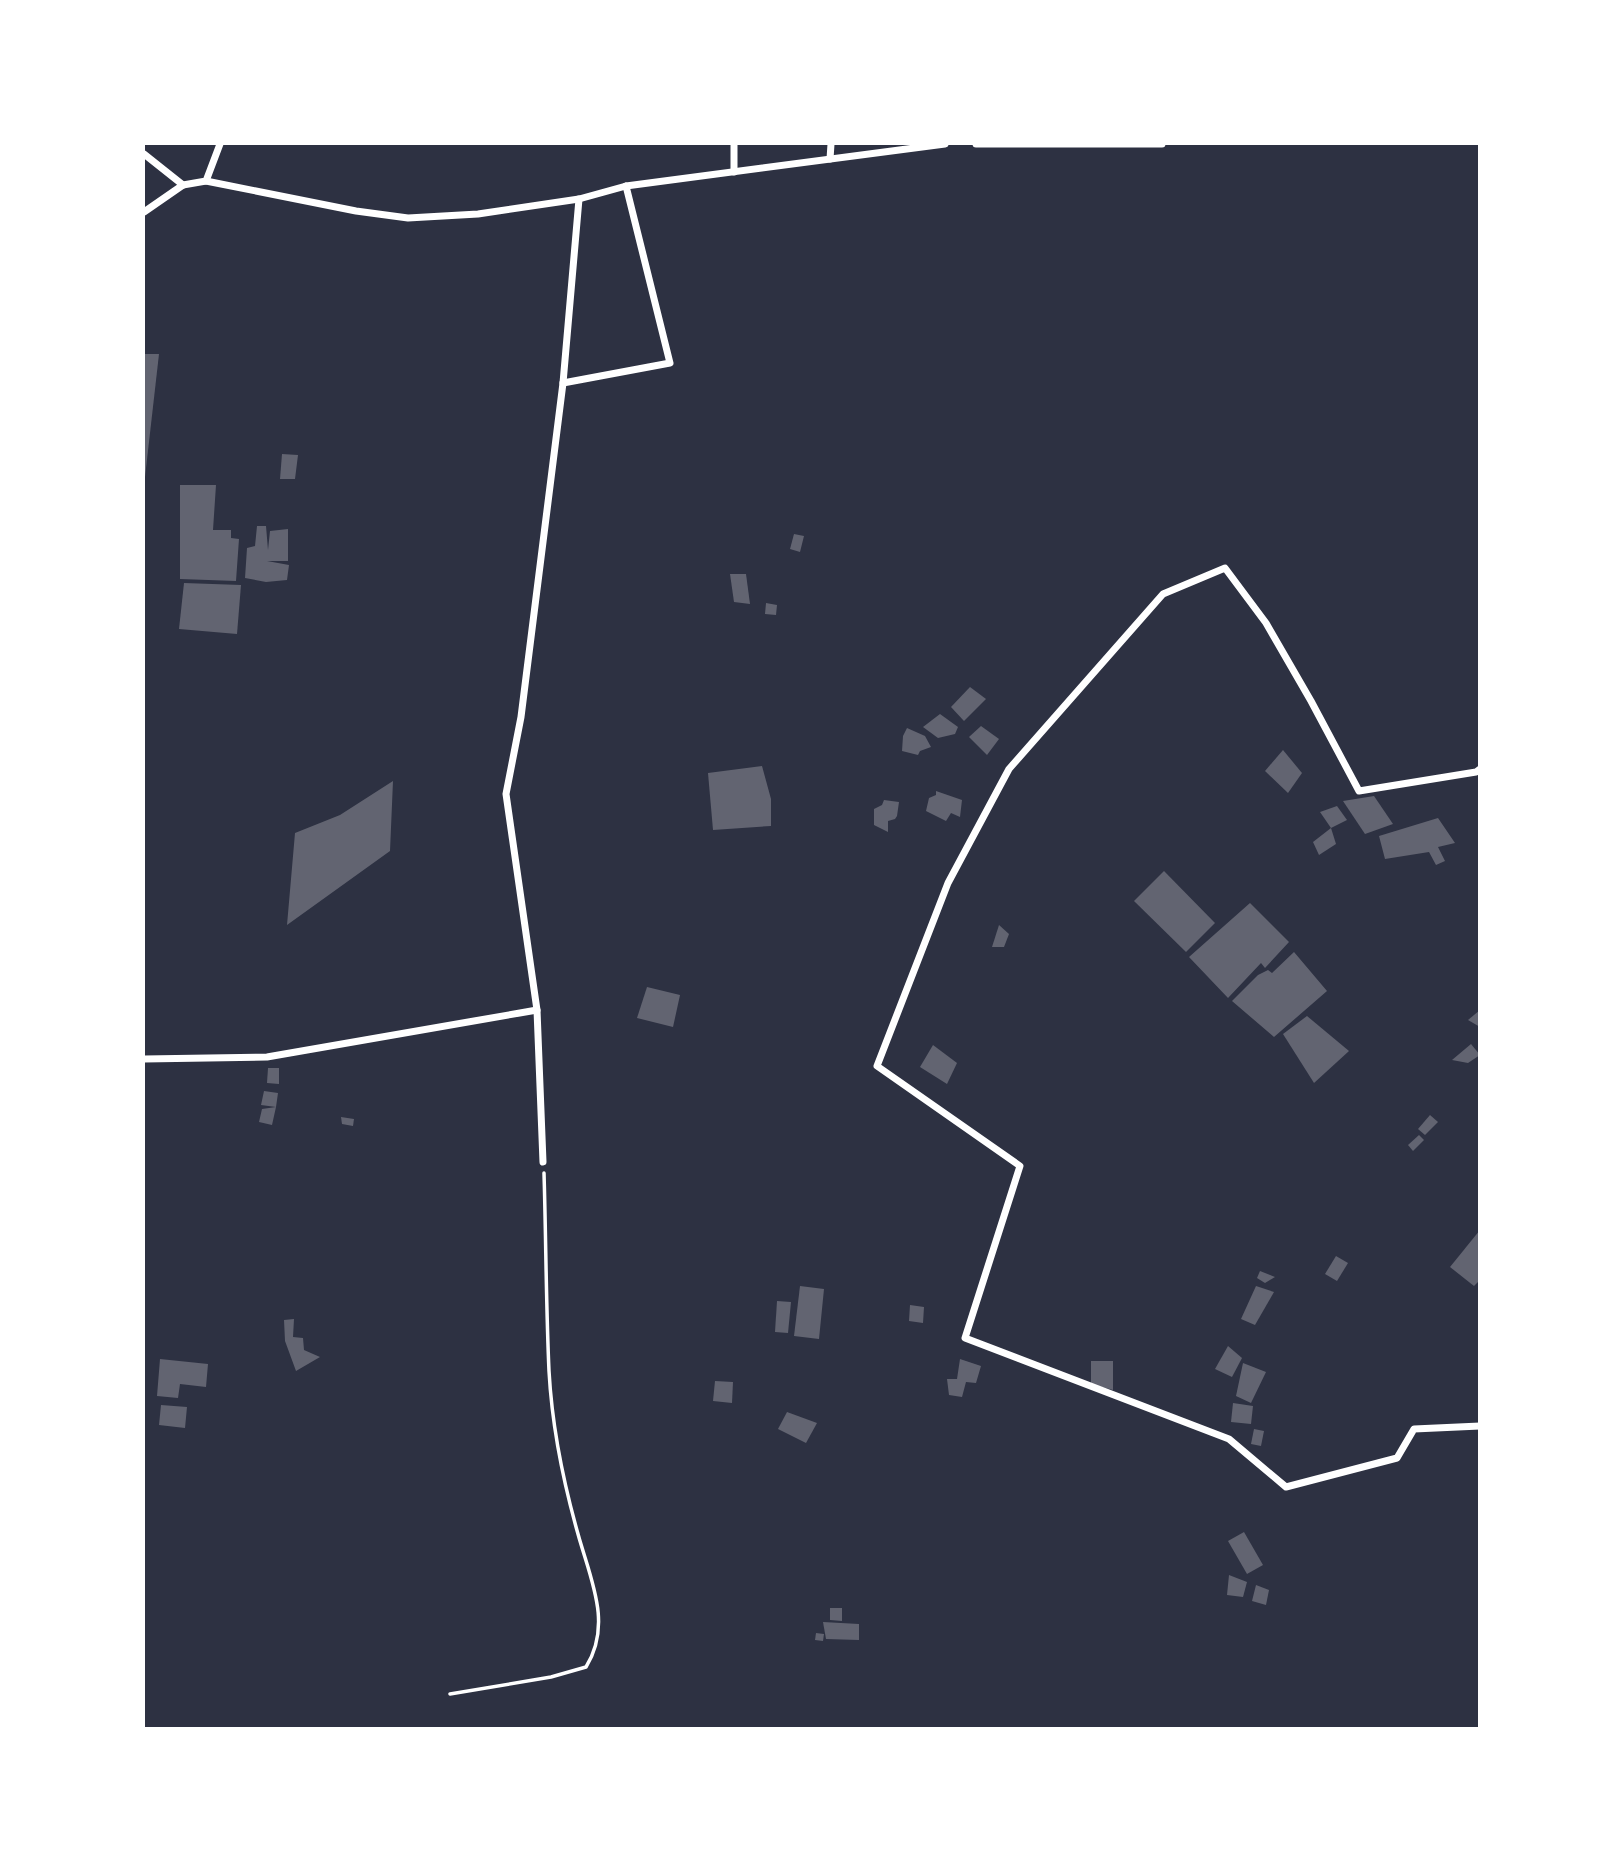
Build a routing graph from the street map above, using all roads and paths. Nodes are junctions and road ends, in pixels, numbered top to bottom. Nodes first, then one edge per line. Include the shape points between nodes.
1 (220, 144) edge
2 (734, 144) edge
3 (831, 144) edge
4 (931, 144) edge
5 (945, 144) edge
6 (976, 144) edge
7 (1162, 144) edge
8 (144, 154) edge
9 (830, 159) junction
10 (734, 172) junction
11 (206, 181) junction
12 (183, 185) junction
13 (626, 186) junction
14 (579, 199) junction
15 (144, 212) edge
16 (563, 383) junction
17 (1479, 769) edge
18 (537, 1010) junction
19 (144, 1059) edge
20 (543, 1162) joint
21 (1479, 1426) edge
22 (450, 1694) dead end

1 - 11 street
2 - 10 street
3 - 9 street
4 - 5 street
4 - 9 street
6 - 7 street
8 - 12 street
9 - 10 street
10 - 13 street
11 - 12 street
11 - 14 street via 408,218 478,214
12 - 15 street
13 - 14 street
13 - 16 street via 670,363
14 - 16 street
16 - 18 street via 521,717 506,794
17 - 21 street via 1359,791 1266,623 1225,568 1163,594 1009,769 948,883 877,1066 1020,1166 965,1338 1230,1439 1286,1487 1396,1458 1413,1429
18 - 19 street via 267,1057
18 - 20 street
20 - 22 path via 556,1425 565,1485 597,1596 600,1624 594,1654 586,1667

